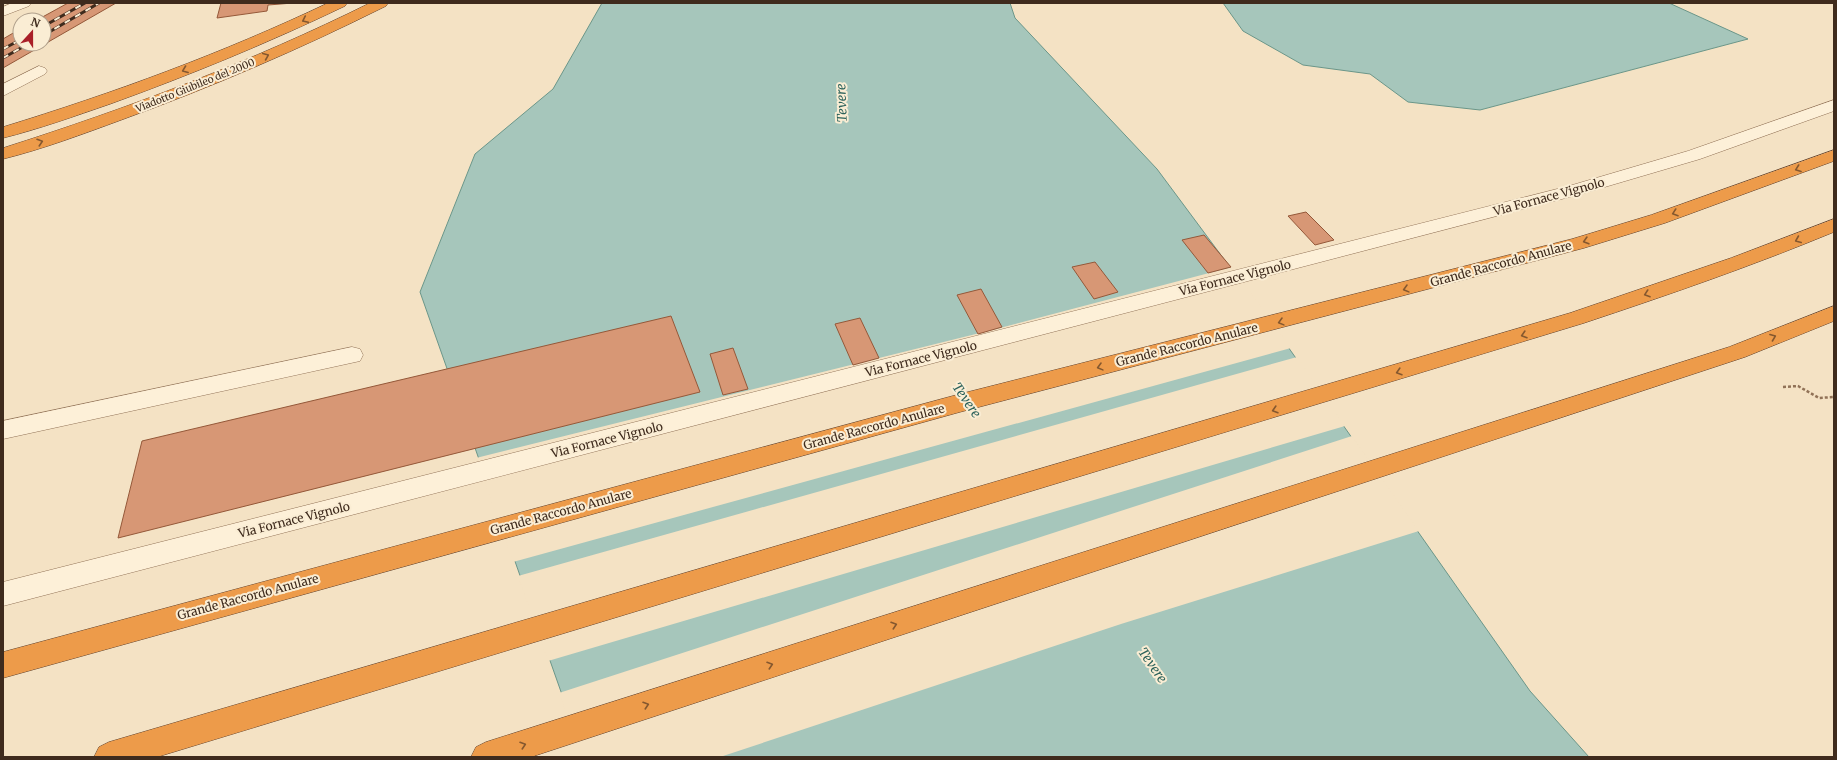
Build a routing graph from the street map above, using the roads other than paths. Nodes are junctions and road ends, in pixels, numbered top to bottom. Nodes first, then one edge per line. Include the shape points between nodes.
1 (24, 3) edge
2 (340, 3) edge
3 (381, 3) edge
4 (3, 12) edge
5 (39, 71) dead end
6 (3, 91) edge
7 (1834, 105) edge
8 (3, 133) edge
9 (3, 154) edge
10 (1834, 155) edge
11 (1834, 224) edge
12 (1834, 313) edge
13 (352, 355) dead end
14 (3, 430) edge
15 (3, 594) edge
16 (3, 665) edge
17 (109, 757) edge
18 (486, 757) edge

1 - 4 street
2 -> 8 highway, Viadotto Giubileo del 2000 via 279,32 191,68
9 -> 3 highway, Viadotto Giubileo del 2000 via 114,117 213,79
5 - 6 street
7 - 15 street, Via Fornace Vignolo via 1694,155 1575,190
10 -> 16 highway, Grande Raccordo Anulare via 1624,230 1320,312 960,403
11 -> 17 highway via 1793,242 1684,281 1443,360
18 -> 12 highway via 1737,352
13 - 14 street

